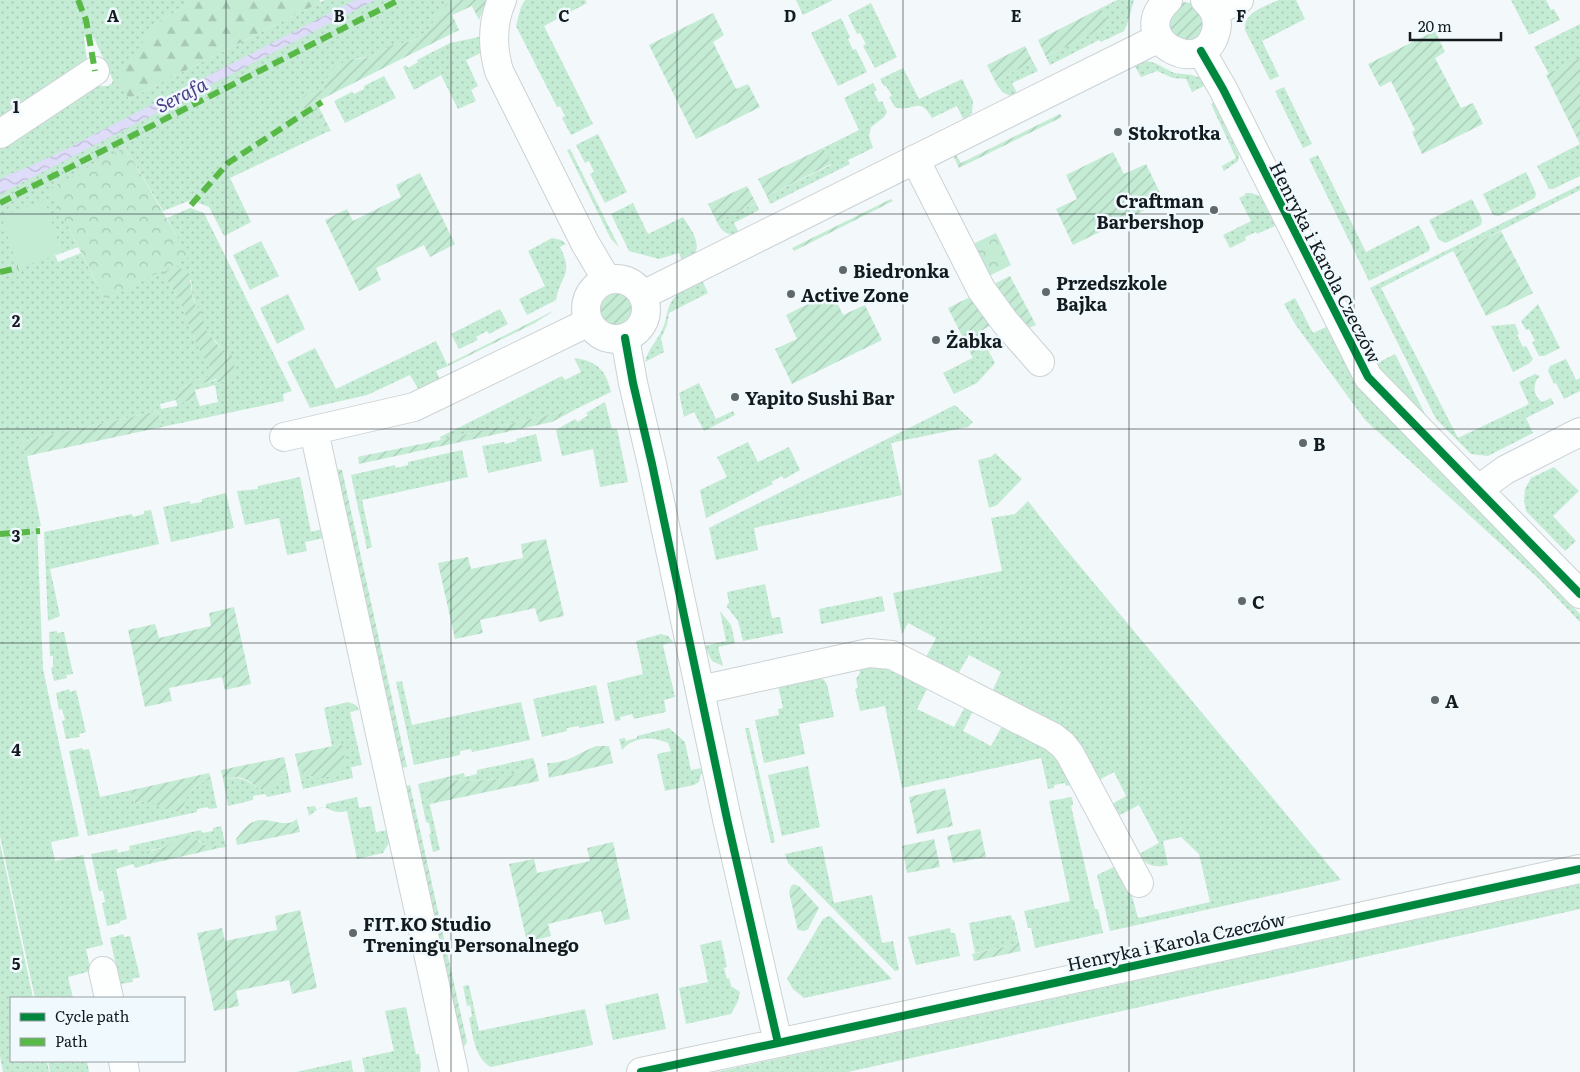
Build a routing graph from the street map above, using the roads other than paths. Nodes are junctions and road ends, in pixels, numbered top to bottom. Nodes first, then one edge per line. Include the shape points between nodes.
1 (502, 0) edge
2 (1168, 0) edge
3 (1239, 0) edge
4 (1210, 6) edge
5 (1159, 38) junction
6 (1201, 50) junction
7 (95, 71) dead end
8 (0, 134) edge
9 (915, 159) junction
10 (607, 280) junction
11 (643, 294) junction
12 (589, 322) junction
13 (625, 338) junction
14 (1040, 362) dead end
15 (314, 431) junction
16 (1580, 432) edge
17 (284, 437) dead end
18 (1479, 489) junction
19 (1580, 594) edge
20 (700, 690) junction
21 (1580, 869) edge
22 (1139, 883) dead end
23 (103, 971) dead end
24 (109, 997) edge
25 (778, 1043) junction
26 (454, 1072) edge
27 (641, 1072) edge

1 - 10 street via 494,30 495,59 499,71 585,244
2 - 5 street via 1157,16
3 - 4 street
4 - 6 street via 1217,25 1215,35
5 - 6 street via 1176,52 1188,54
5 - 9 street
6 - 18 street, Henryka i Karola Czeczów via 1364,370
7 - 8 street
9 - 11 street
9 - 14 street via 981,289 998,315
10 - 11 street via 626,280
10 - 12 street via 594,287 588,297
11 - 13 street via 647,309 644,322
12 - 13 street via 604,336
12 - 15 street via 414,407
13 - 20 street
15 - 17 street
15 - 26 street
16 - 18 street via 1505,470
18 - 19 street, Henryka i Karola Czeczów
20 - 22 street via 869,652 892,656 1063,745
20 - 25 street
21 - 25 street, Henryka i Karola Czeczów
23 - 24 street
25 - 27 street, Henryka i Karola Czeczów

